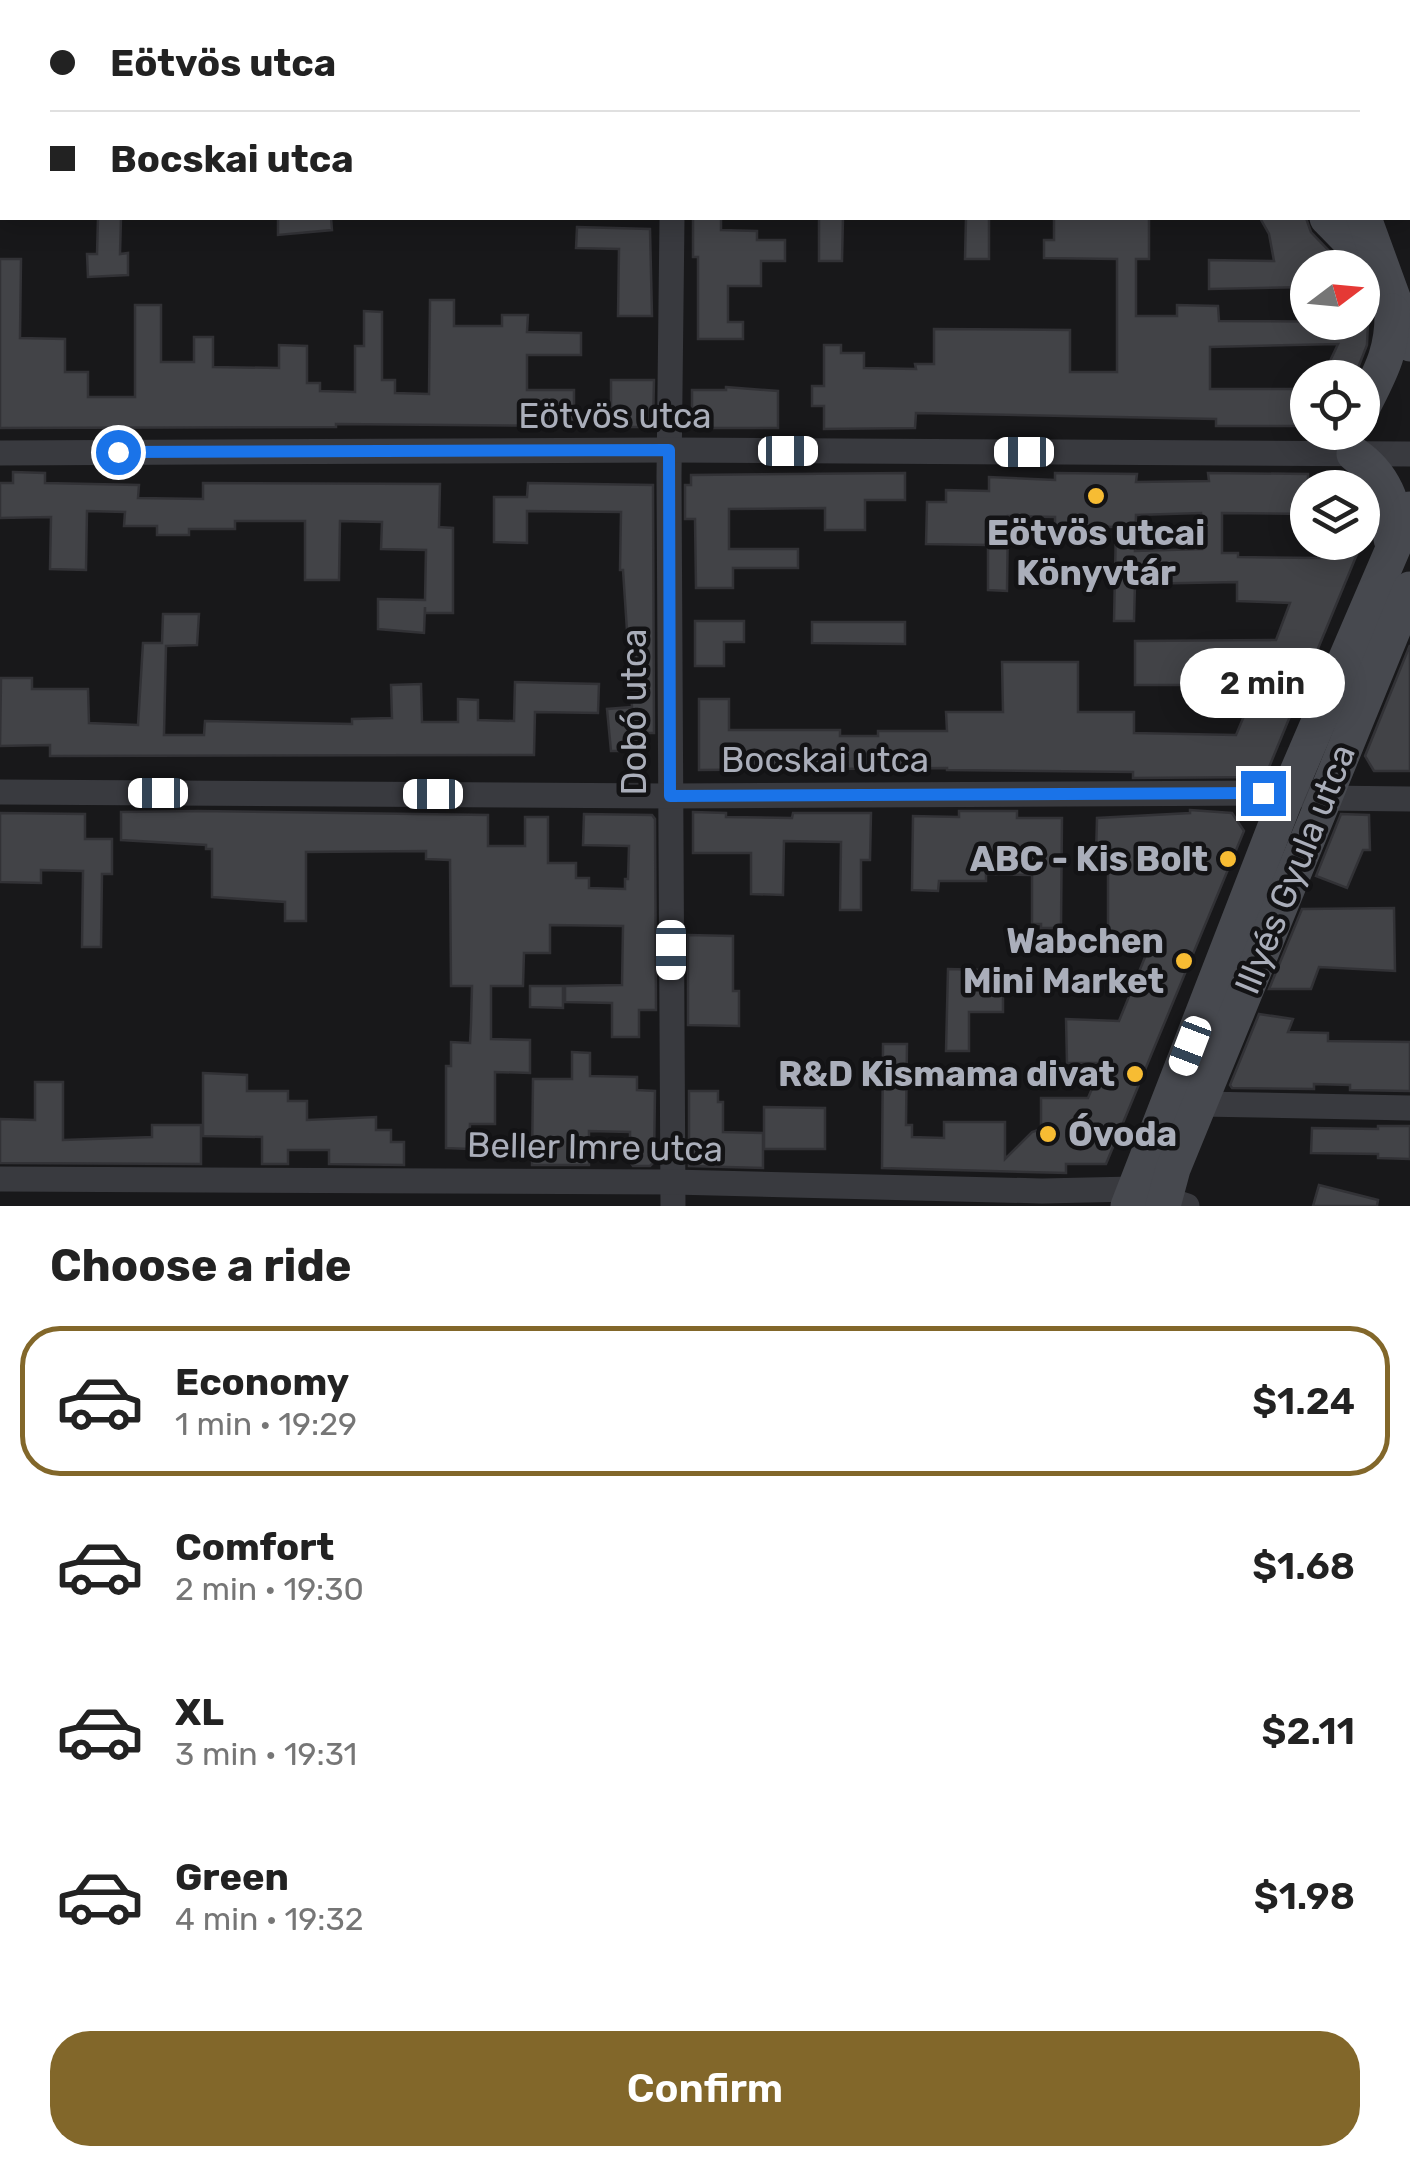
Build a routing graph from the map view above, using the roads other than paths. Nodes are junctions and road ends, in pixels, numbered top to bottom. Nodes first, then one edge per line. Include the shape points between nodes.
1 (672, 220) edge
2 (1329, 220) edge
3 (1365, 220) edge
4 (1391, 276) edge
5 (1410, 344) edge
6 (1380, 369) edge
7 (1290, 446) edge
8 (669, 450) junction
9 (1352, 450) edge
10 (1379, 450) edge
11 (0, 453) edge
12 (1410, 454) edge
13 (1410, 509) edge
14 (1386, 560) junction
15 (1410, 589) edge
16 (0, 792) edge
17 (1288, 793) junction
18 (670, 796) junction
19 (1323, 798) junction
20 (1410, 800) edge
21 (1200, 1104) junction
22 (1410, 1108) edge
23 (0, 1179) edge
24 (672, 1194) edge
25 (1156, 1201) edge

1 - 8 street, Dobó utca
2 - 4 main road
3 - 4 main road
4 - 5 main road
4 - 6 main road via 1393,340
7 - 8 street, Eötvös utca
8 - 11 street, Eötvös utca
8 - 18 street, Dobó utca
9 - 14 main road via 1373,470 1394,509
10 - 12 street, Eötvös utca
13 - 14 main road, Illyés Gyula utca
14 - 17 main road, Illyés Gyula utca
15 - 19 main road, Illyés Gyula utca
16 - 18 street, Bocskai utca
17 - 18 street, Bocskai utca
17 - 19 street, Bocskai utca
17 - 25 main road, Illyés Gyula utca
18 - 24 street, Dobó utca
19 - 20 street, Bocskai utca
19 - 21 main road, Illyés Gyula utca
21 - 22 street
21 - 25 main road, Illyés Gyula utca
23 - 24 street, Beller Imre utca
24 - 25 street, Beller Imre utca via 1042,1191

